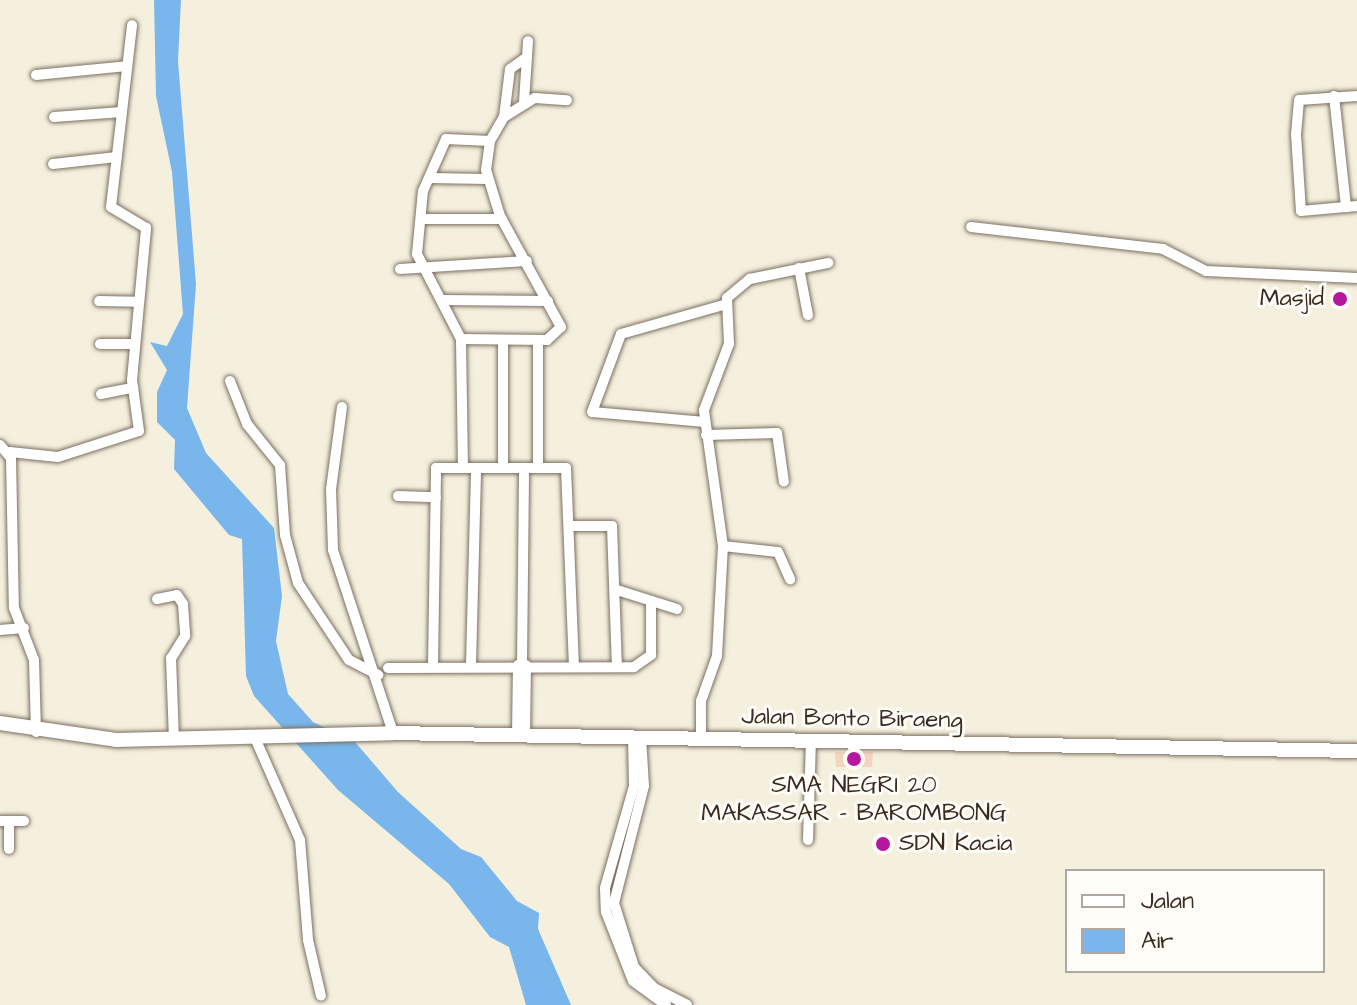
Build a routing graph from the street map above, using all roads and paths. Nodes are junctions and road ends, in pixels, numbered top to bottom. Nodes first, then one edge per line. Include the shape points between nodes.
1 (132, 25) dead end
2 (528, 41) dead end
3 (526, 58) junction
4 (127, 66) junction
5 (36, 75) dead end
6 (1334, 96) junction
7 (1357, 96) edge
8 (567, 100) dead end
9 (524, 102) junction
10 (122, 112) junction
11 (54, 117) dead end
12 (504, 117) junction
13 (490, 141) junction
14 (117, 157) junction
15 (53, 164) dead end
16 (429, 178) junction
17 (487, 179) junction
18 (1351, 206) edge
19 (422, 219) junction
20 (502, 219) junction
21 (971, 227) dead end
22 (527, 261) junction
23 (828, 263) dead end
24 (420, 264) junction
25 (799, 268) junction
26 (400, 269) dead end
27 (1357, 278) edge
28 (442, 300) junction
29 (99, 301) dead end
30 (548, 301) junction
31 (138, 302) junction
32 (727, 304) junction
33 (808, 315) dead end
34 (461, 339) junction
35 (503, 340) junction
36 (538, 340) junction
37 (100, 344) dead end
38 (134, 344) junction
39 (230, 381) dead end
40 (133, 388) junction
41 (101, 394) dead end
42 (342, 407) dead end
43 (705, 422) junction
44 (706, 435) junction
45 (5, 449) edge
46 (463, 468) junction
47 (476, 468) junction
48 (503, 468) junction
49 (524, 468) junction
50 (538, 468) junction
51 (784, 482) dead end
52 (398, 496) dead end
53 (436, 497) junction
54 (573, 526) junction
55 (0, 544) edge
56 (13, 544) junction
57 (723, 546) junction
58 (790, 579) dead end
59 (617, 590) junction
60 (157, 599) dead end
61 (651, 601) junction
62 (677, 609) dead end
63 (24, 628) junction
64 (0, 630) edge
65 (433, 664) junction
66 (471, 664) junction
67 (522, 665) junction
68 (574, 666) junction
69 (617, 667) junction
70 (388, 668) dead end
71 (378, 675) junction
72 (0, 723) edge
73 (36, 732) junction
74 (393, 733) junction
75 (521, 736) junction
76 (637, 737) junction
77 (255, 738) junction
78 (701, 738) junction
79 (174, 740) junction
80 (811, 740) junction
81 (1357, 751) edge
82 (5, 821) edge
83 (24, 821) dead end
84 (808, 840) dead end
85 (9, 849) dead end
86 (321, 996) dead end
87 (666, 1005) edge
88 (687, 1005) edge

1 - 4 street
2 - 3 street
3 - 9 street
3 - 12 street via 510,69
4 - 5 street
4 - 10 street
6 - 7 street
6 - 18 street
6 - 18 street via 1299,100 1301,211
8 - 9 street
9 - 12 street
10 - 11 street
10 - 14 street
12 - 13 street
13 - 16 street via 446,139
13 - 17 street
14 - 15 street
14 - 31 street via 111,207 146,228
16 - 17 street
16 - 19 street
17 - 20 street
19 - 20 street
19 - 24 street
20 - 22 street
21 - 27 street via 1163,249 1206,271
22 - 24 street
22 - 30 street
23 - 25 street
24 - 26 street
24 - 28 street
25 - 32 street via 743,281
25 - 33 street
28 - 30 street
28 - 34 street
29 - 31 street
30 - 36 street via 561,327
31 - 38 street
32 - 43 street via 729,344 707,391
32 - 43 street via 621,334 592,412
34 - 35 street
34 - 46 street
35 - 36 street
35 - 48 street
36 - 50 street
37 - 38 street
38 - 40 street
39 - 71 street via 247,424 280,465 285,535 298,583 349,660
40 - 41 street
40 - 45 street via 139,431 58,457
42 - 71 street via 331,489 333,550
43 - 44 street
44 - 51 street via 777,433
44 - 57 street
45 - 56 street
46 - 47 street
46 - 53 street via 436,468
47 - 48 street
47 - 66 street
48 - 49 street
49 - 50 street
49 - 67 street
50 - 54 street via 566,468
52 - 53 street
53 - 65 street
54 - 59 street via 612,526
54 - 68 street
55 - 56 street
56 - 63 street via 14,608
57 - 58 street via 778,552
57 - 78 street via 717,656 701,701
59 - 61 street
59 - 69 street
60 - 79 street via 177,595 183,604 185,636 171,658
61 - 62 street
61 - 69 street via 651,655
63 - 64 street
63 - 73 street via 34,660
65 - 66 street
65 - 70 street
66 - 67 street
67 - 68 street
67 - 75 street
68 - 69 street
71 - 74 street
72 - 73 street, Jalan Bonto Biraeng
73 - 79 street, Jalan Bonto Biraeng
74 - 75 street, Jalan Bonto Biraeng
74 - 77 street, Jalan Bonto Biraeng
75 - 76 street, Jalan Bonto Biraeng
76 - 78 street, Jalan Bonto Biraeng
76 - 87 street via 634,786 605,888 606,912 633,981
76 - 88 street via 644,786 614,903 634,967 654,988
77 - 79 street, Jalan Bonto Biraeng
77 - 86 street via 300,840 308,940
78 - 80 street, Jalan Bonto Biraeng
80 - 81 street, Jalan Bonto Biraeng
80 - 84 street
82 - 83 street
82 - 85 street

